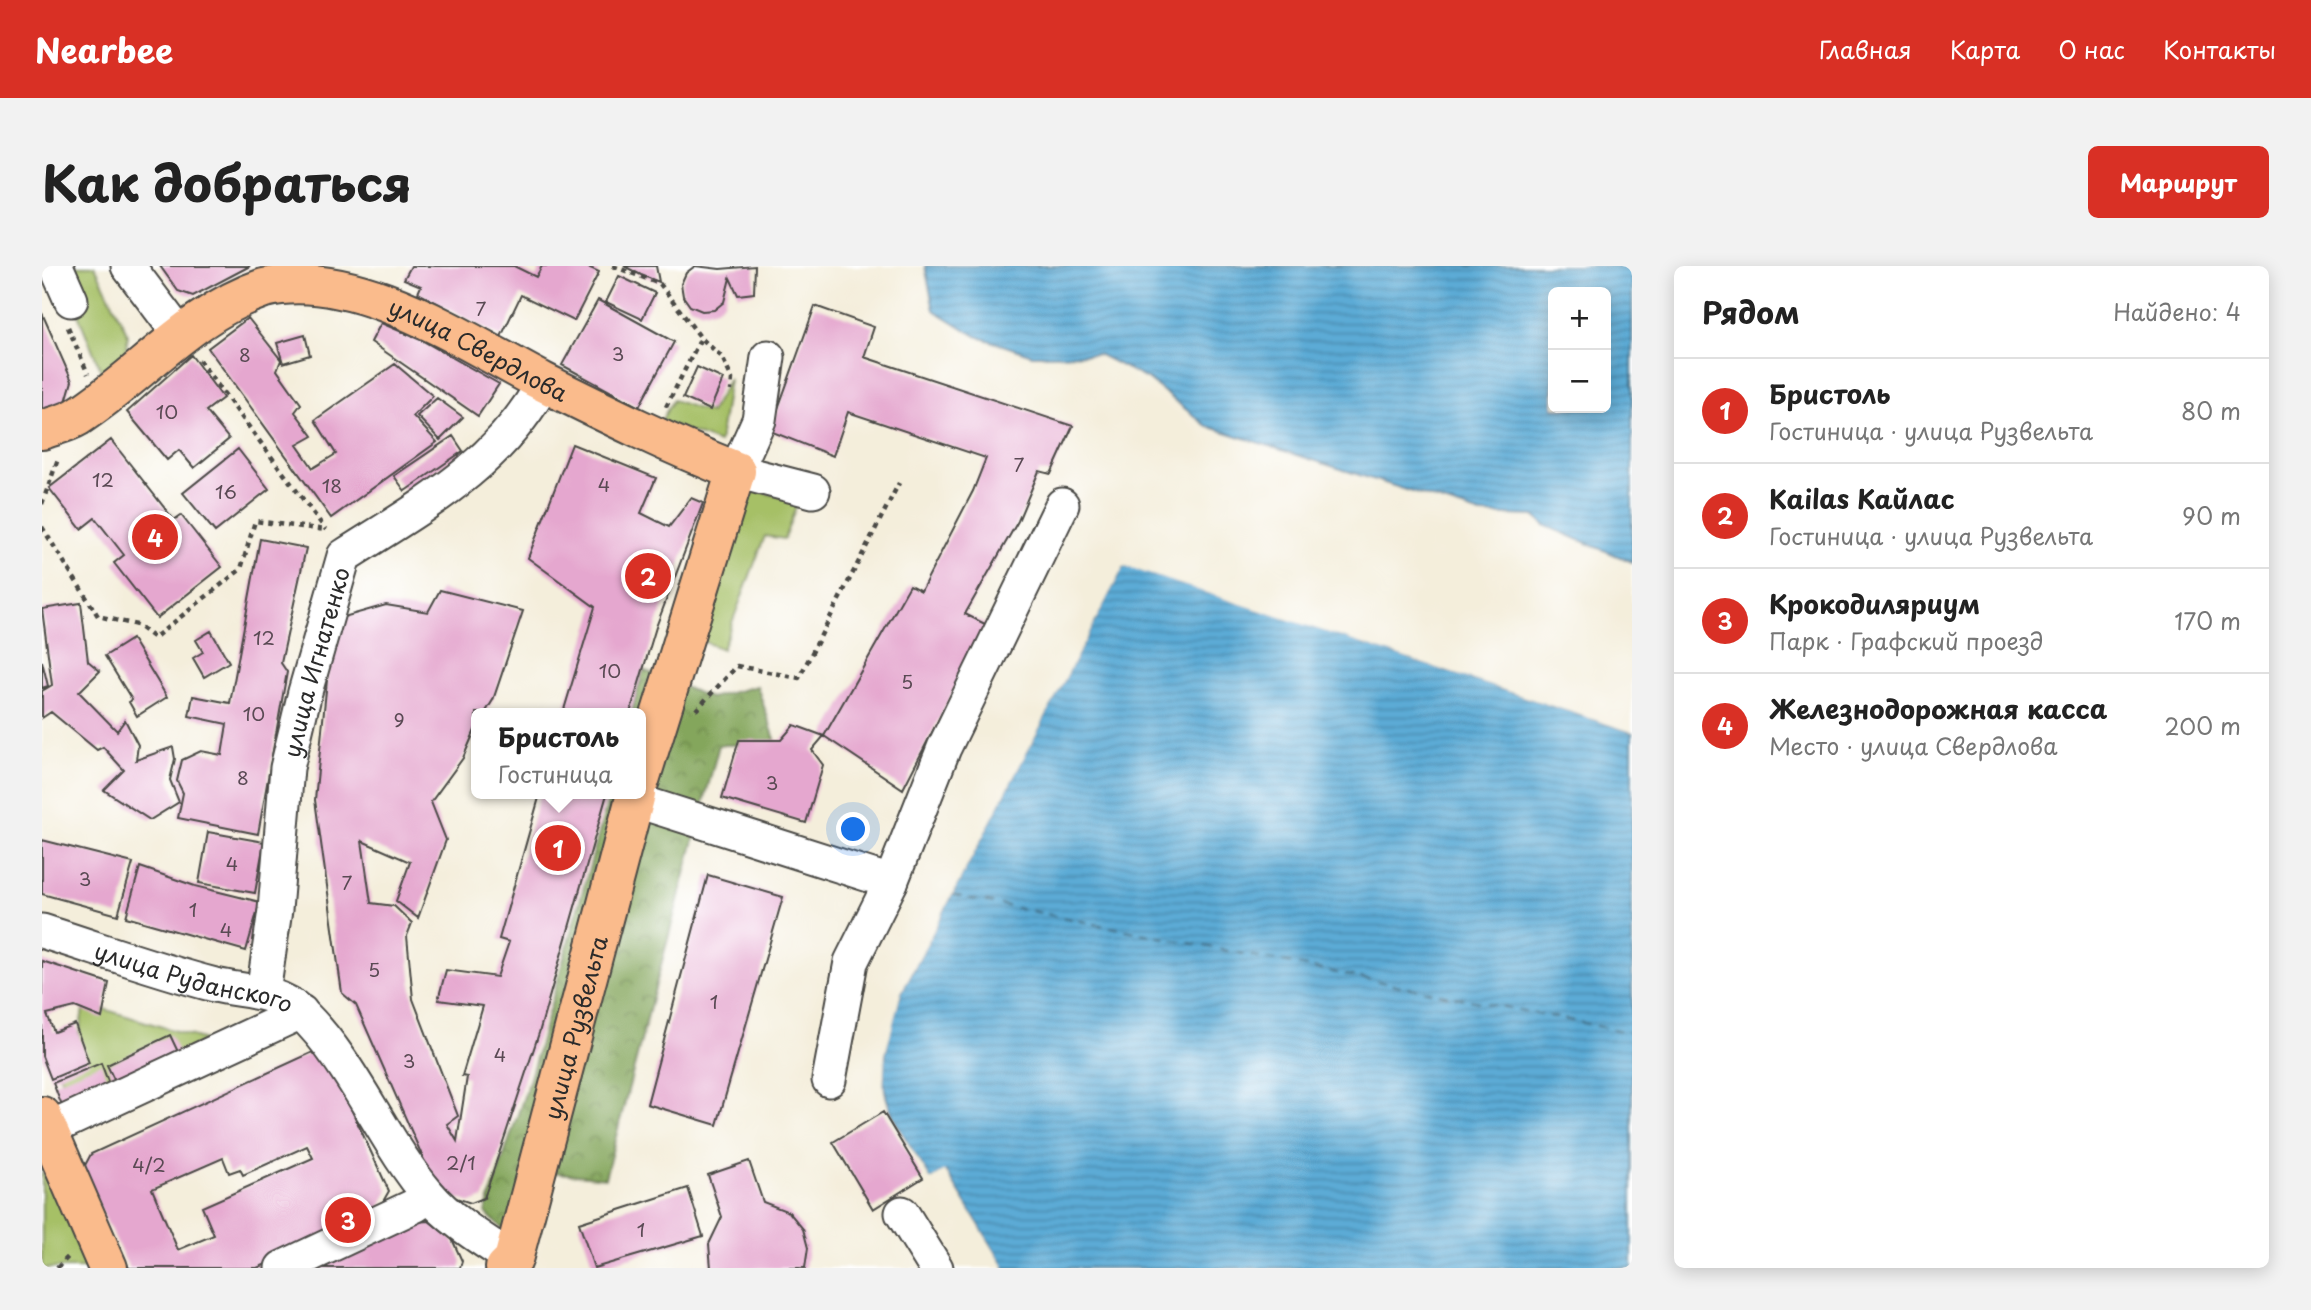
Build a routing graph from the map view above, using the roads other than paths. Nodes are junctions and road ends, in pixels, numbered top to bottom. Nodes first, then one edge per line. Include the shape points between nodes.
1 (56, 266) edge
2 (128, 266) edge
3 (71, 300) dead end
4 (186, 343) junction
5 (768, 357) dead end
6 (544, 382) junction
7 (51, 442) edge
8 (736, 471) junction
9 (813, 491) dead end
10 (1062, 505) dead end
11 (646, 762) edge
12 (646, 794) edge
13 (635, 799) edge
14 (891, 881) junction
15 (42, 931) edge
16 (263, 993) junction
17 (301, 1012) junction
18 (829, 1080) dead end
19 (44, 1122) edge
20 (429, 1196) junction
21 (902, 1213) dead end
22 (509, 1264) edge
23 (108, 1268) edge
24 (282, 1268) edge
25 (936, 1268) edge

1 - 3 street
2 - 4 street
4 - 6 main road, улица Свердлова via 220,309 265,288 303,280 370,294 414,310
4 - 7 main road, улица Свердлова via 75,418
5 - 8 street via 759,420
6 - 8 main road, улица Свердлова via 651,436
6 - 16 street, улица Игнатенко via 495,449 471,472 335,543 288,768
8 - 9 street
8 - 11 main road, улица Рузвельта
10 - 14 street via 944,748
12 - 14 street
13 - 22 main road, улица Рузвельта
14 - 18 street via 851,962
15 - 16 street, улица Руданского via 216,985
16 - 17 street, улица Руданского
17 - 19 street via 54,1127
17 - 20 street, улица Руданского
19 - 23 main road
20 - 22 street
20 - 24 street
21 - 25 street

